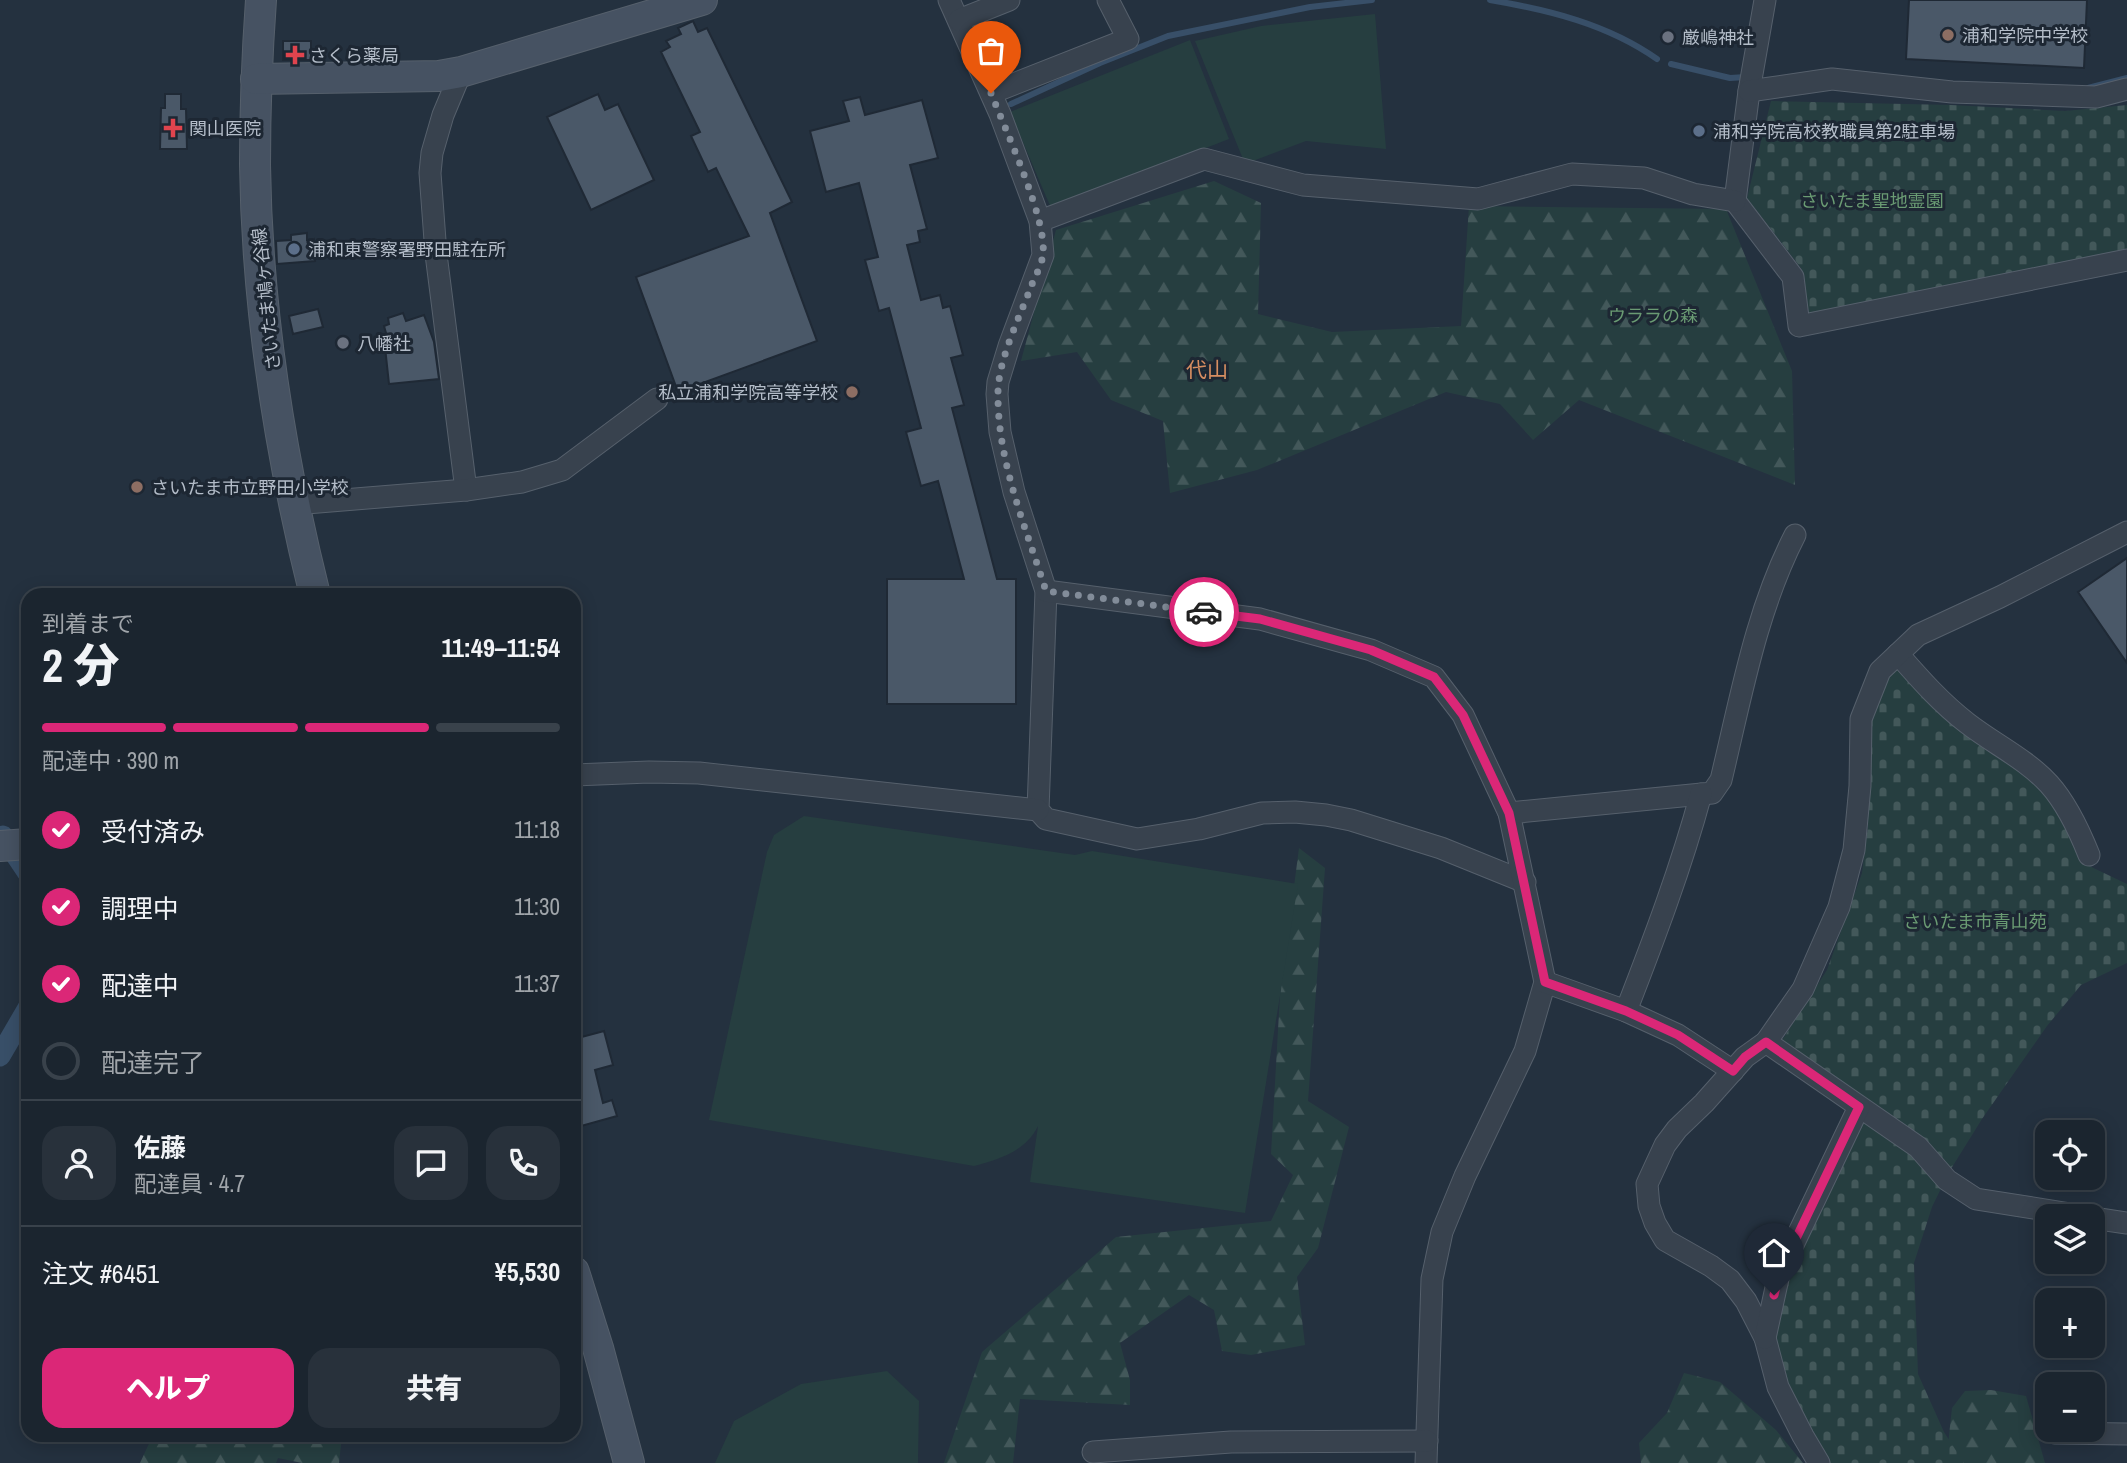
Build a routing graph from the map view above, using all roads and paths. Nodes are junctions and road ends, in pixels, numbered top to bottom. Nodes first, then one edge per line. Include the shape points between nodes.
1 (261, 0) edge
2 (698, 0) edge
3 (950, 0) edge
4 (1009, 0) edge
5 (1108, 0) edge
6 (1765, 0) edge
7 (959, 20) junction
8 (461, 72) junction
9 (256, 79) junction
10 (2127, 89) edge
11 (1749, 91) junction
12 (995, 104) junction
13 (1735, 201) junction
14 (1040, 221) junction
15 (2127, 260) edge
16 (657, 399) dead end
17 (466, 490) junction
18 (293, 503) junction
19 (2127, 531) edge
20 (1795, 535) dead end
21 (313, 588) edge
22 (1046, 591) junction
23 (1898, 654) junction
24 (581, 775) edge
25 (1701, 794) junction
26 (1038, 810) junction
27 (1509, 813) junction
28 (21, 844) edge
29 (0, 846) edge
30 (2089, 855) dead end
31 (1525, 882) junction
32 (1545, 982) junction
33 (1626, 1011) junction
34 (1766, 1042) junction
35 (1733, 1071) junction
36 (1859, 1107) junction
37 (2035, 1208) edge
38 (2105, 1220) edge
39 (2127, 1223) edge
40 (581, 1294) edge
41 (1765, 1338) junction
42 (2105, 1434) edge
43 (2127, 1434) edge
44 (1427, 1441) junction
45 (1093, 1452) dead end
46 (629, 1463) edge
47 (1426, 1463) edge
48 (1819, 1463) edge

1 - 9 main road, さいたま鳩ヶ谷線
2 - 8 main road
3 - 7 street
4 - 7 street
5 - 12 street via 1128,39
6 - 11 street
7 - 12 street
8 - 9 main road
8 - 17 street via 443,115 430,173
9 - 18 main road, さいたま鳩ヶ谷線 via 255,166 264,306
10 - 11 street via 2096,97 1952,92 1832,79
11 - 13 street
12 - 14 street
13 - 14 street via 1693,194 1644,178 1572,173 1478,199 1303,186 1203,159
13 - 15 street via 1793,277 1799,326
14 - 22 street via 1043,255 1009,346 998,394 1000,432 1011,480
16 - 17 street via 562,470 522,482
17 - 18 street
18 - 21 main road, さいたま鳩ヶ谷線
19 - 23 street via 1918,635
20 - 25 street via 1757,631 1721,780 1712,793
22 - 26 street
22 - 27 street via 1260,619 1371,650 1434,677 1463,715
23 - 30 street via 1933,695 2036,771 2077,827
23 - 34 street via 1880,671 1861,719 1854,850 1839,907 1803,989
24 - 26 street via 699,773
25 - 27 street
25 - 33 street via 1667,908
26 - 31 street via 1046,819 1137,839 1262,813 1326,815 1441,848
27 - 31 street
28 - 29 main road
31 - 32 street
32 - 33 street
32 - 44 street via 1525,1051 1442,1232 1432,1279
33 - 35 street via 1678,1035
34 - 35 street
34 - 36 street
35 - 41 street via 1665,1145 1647,1184 1649,1206 1665,1240 1730,1280
36 - 37 street via 1918,1147 1947,1180 1976,1199
36 - 41 street via 1779,1274
38 - 39 street
40 - 46 main road
41 - 48 street via 1778,1387
42 - 43 street
44 - 45 street via 1231,1442
44 - 47 street

